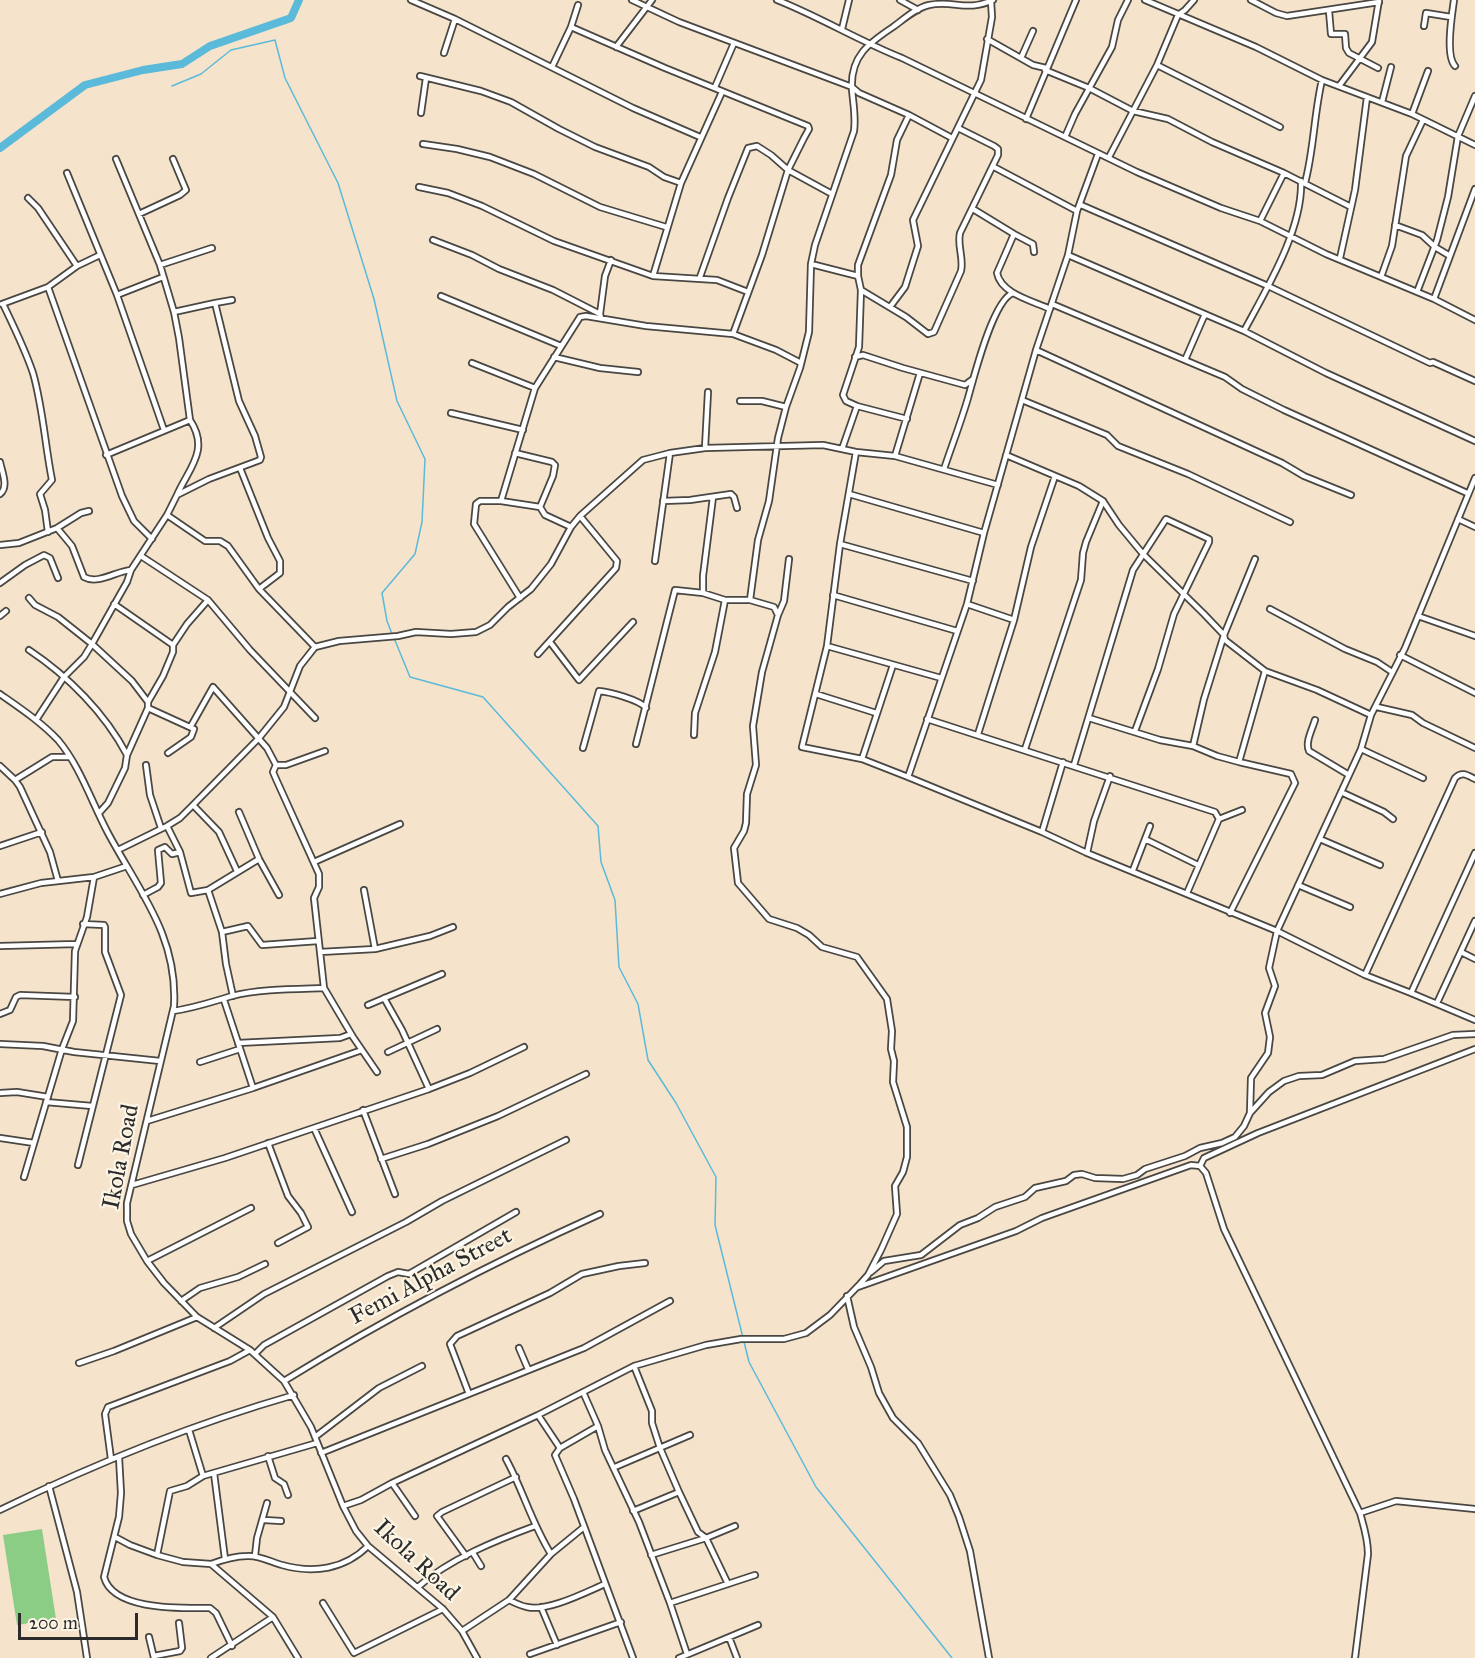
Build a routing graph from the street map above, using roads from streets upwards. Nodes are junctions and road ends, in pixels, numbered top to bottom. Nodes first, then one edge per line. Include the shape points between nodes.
1 (411, 0) edge
2 (632, 0) edge
3 (652, 0) edge
4 (777, 0) edge
5 (849, 0) edge
6 (900, 0) edge
7 (1076, 0) edge
8 (1128, 0) edge
9 (1145, 0) edge
10 (1194, 0) edge
11 (1251, 0) edge
12 (1454, 0) edge
13 (992, 1) edge
14 (1379, 1) edge
15 (578, 4) dead end
16 (648, 7) junction
17 (918, 10) junction
18 (1329, 11) junction
19 (1178, 15) junction
20 (1451, 17) junction
21 (455, 19) junction
22 (1424, 26) dead end
23 (570, 27) junction
24 (842, 29) junction
25 (1033, 31) dead end
26 (987, 39) junction
27 (734, 43) junction
28 (868, 44) junction
29 (616, 47) junction
30 (444, 53) dead end
31 (1022, 58) junction
32 (1360, 60) junction
33 (1157, 65) junction
34 (1455, 66) dead end
35 (552, 67) junction
36 (1391, 67) dead end
37 (1378, 68) dead end
38 (1044, 71) junction
39 (1428, 72) dead end
40 (420, 76) dead end
41 (426, 78) junction
42 (1322, 80) junction
43 (1339, 86) junction
44 (715, 87) junction
45 (852, 87) junction
46 (1089, 88) junction
47 (722, 92) junction
48 (974, 93) junction
49 (1475, 96) edge
50 (1367, 97) junction
51 (1382, 102) junction
52 (1133, 111) junction
53 (421, 112) dead end
54 (1412, 114) junction
55 (909, 115) junction
56 (1026, 119) junction
57 (1423, 120) junction
58 (1280, 127) dead end
59 (958, 128) junction
60 (700, 136) junction
61 (1458, 136) junction
62 (1065, 137) junction
63 (952, 138) junction
64 (423, 144) dead end
65 (1475, 145) edge
66 (1098, 154) junction
67 (1109, 157) junction
68 (116, 159) dead end
69 (173, 159) dead end
70 (994, 167) junction
71 (788, 170) junction
72 (68, 172) dead end
73 (1284, 173) junction
74 (1303, 182) junction
75 (681, 183) junction
76 (419, 187) dead end
77 (1475, 189) edge
78 (832, 194) junction
79 (28, 198) dead end
80 (1082, 205) junction
81 (1351, 207) junction
82 (973, 209) junction
83 (1077, 212) junction
84 (139, 214) junction
85 (1260, 221) junction
86 (1395, 225) junction
87 (666, 227) junction
88 (1014, 234) junction
89 (1290, 236) junction
90 (433, 240) dead end
91 (1435, 247) junction
92 (212, 248) dead end
93 (1034, 252) dead end
94 (100, 255) junction
95 (1068, 255) junction
96 (1450, 256) junction
97 (1340, 258) junction
98 (611, 260) junction
99 (811, 264) junction
100 (160, 265) junction
101 (77, 266) junction
102 (653, 276) junction
103 (858, 276) junction
104 (163, 277) junction
105 (1381, 277) junction
106 (700, 278) junction
107 (1268, 286) junction
108 (48, 287) junction
109 (861, 290) junction
110 (748, 292) junction
111 (1417, 292) junction
112 (1013, 293) junction
113 (117, 295) junction
114 (441, 297) dead end
115 (1434, 299) junction
116 (232, 300) dead end
117 (215, 303) junction
118 (1, 305) edge
119 (1051, 306) junction
120 (890, 307) junction
121 (174, 312) junction
122 (1205, 314) junction
123 (601, 316) junction
124 (1475, 320) edge
125 (1244, 331) junction
126 (733, 334) junction
127 (561, 346) junction
128 (859, 347) junction
129 (1036, 350) junction
130 (863, 355) junction
131 (554, 357) junction
132 (855, 357) junction
133 (1185, 360) junction
134 (472, 363) dead end
135 (801, 363) junction
136 (638, 372) dead end
137 (920, 374) junction
138 (973, 380) junction
139 (1475, 381) edge
140 (965, 385) junction
141 (535, 388) junction
142 (970, 391) junction
143 (708, 392) dead end
144 (1023, 400) junction
145 (741, 402) dead end
146 (856, 406) junction
147 (786, 407) junction
148 (451, 413) dead end
149 (907, 419) junction
150 (190, 420) junction
151 (164, 430) junction
152 (523, 430) junction
153 (1475, 441) edge
154 (775, 446) junction
155 (705, 448) junction
156 (842, 448) junction
157 (856, 452) junction
158 (515, 453) junction
159 (670, 453) junction
160 (106, 455) junction
161 (1006, 455) junction
162 (895, 456) junction
163 (0, 462) edge
164 (240, 468) junction
165 (944, 469) junction
166 (1055, 476) junction
167 (1475, 478) edge
168 (998, 485) junction
169 (0, 494) edge
170 (849, 494) junction
171 (1467, 494) junction
172 (177, 495) junction
173 (1351, 495) dead end
174 (713, 497) junction
175 (501, 501) junction
176 (663, 501) junction
177 (1102, 501) junction
178 (540, 507) junction
179 (737, 508) dead end
180 (89, 511) dead end
181 (167, 515) junction
182 (580, 516) junction
183 (1458, 519) junction
184 (1290, 522) dead end
185 (571, 527) junction
186 (1475, 527) edge
187 (57, 528) junction
188 (48, 532) junction
189 (984, 533) junction
190 (152, 538) junction
191 (840, 544) junction
192 (0, 545) edge
193 (1143, 554) junction
194 (141, 556) junction
195 (1255, 559) dead end
196 (789, 560) dead end
197 (655, 561) dead end
198 (131, 570) junction
199 (58, 578) dead end
200 (973, 581) junction
201 (0, 583) edge
202 (259, 589) junction
203 (703, 593) junction
204 (1183, 593) junction
205 (833, 596) junction
206 (29, 598) dead end
207 (520, 598) junction
208 (208, 600) junction
209 (725, 600) junction
210 (750, 600) junction
211 (114, 604) junction
212 (967, 604) junction
213 (1270, 609) dead end
214 (6, 611) dead end
215 (778, 615) junction
216 (0, 616) edge
217 (1418, 616) junction
218 (1014, 620) junction
219 (633, 622) dead end
220 (957, 631) junction
221 (1224, 635) junction
222 (1475, 636) edge
223 (550, 642) junction
224 (92, 644) junction
225 (173, 645) junction
226 (826, 646) junction
227 (315, 647) junction
228 (29, 650) dead end
229 (538, 654) dead end
230 (1400, 655) junction
231 (893, 665) junction
232 (1265, 671) junction
233 (1392, 672) junction
234 (64, 677) junction
235 (941, 678) junction
236 (1475, 693) edge
237 (0, 694) edge
238 (290, 694) junction
239 (816, 694) junction
240 (148, 702) junction
241 (1377, 707) junction
242 (148, 708) junction
243 (646, 708) junction
244 (876, 713) junction
245 (1371, 715) junction
246 (315, 718) dead end
247 (1089, 718) junction
248 (927, 719) junction
249 (36, 720) junction
250 (1315, 720) dead end
251 (190, 726) junction
252 (1135, 731) junction
253 (978, 734) junction
254 (694, 735) dead end
255 (259, 738) junction
256 (636, 744) dead end
257 (1193, 746) junction
258 (583, 748) dead end
259 (1475, 748) edge
260 (1025, 749) junction
261 (1360, 749) junction
262 (325, 751) dead end
263 (168, 753) dead end
264 (127, 755) junction
265 (69, 757) junction
266 (862, 759) junction
267 (1063, 762) junction
268 (1239, 762) junction
269 (146, 765) dead end
270 (276, 765) junction
271 (1074, 765) junction
272 (0, 766) edge
273 (1349, 774) junction
274 (1110, 776) junction
275 (908, 777) junction
276 (1423, 778) dead end
277 (1475, 779) edge
278 (15, 780) junction
279 (1341, 792) junction
280 (194, 805) junction
281 (1242, 810) dead end
282 (239, 812) dead end
283 (99, 813) junction
284 (1219, 819) junction
285 (1393, 819) dead end
286 (400, 824) dead end
287 (1150, 826) dead end
288 (164, 827) junction
289 (1040, 831) junction
290 (42, 832) junction
291 (1145, 839) junction
292 (1320, 839) junction
293 (0, 846) edge
294 (118, 850) junction
295 (180, 852) junction
296 (1087, 853) junction
297 (1475, 853) edge
298 (259, 859) junction
299 (314, 862) junction
300 (1198, 865) junction
301 (1380, 865) dead end
302 (127, 866) junction
303 (1133, 870) junction
304 (237, 871) junction
305 (94, 877) junction
306 (58, 882) junction
307 (1298, 885) junction
308 (208, 890) junction
309 (364, 890) dead end
310 (1187, 893) junction
311 (0, 894) edge
312 (143, 895) junction
313 (279, 896) dead end
314 (1350, 907) dead end
315 (1230, 913) junction
316 (1475, 921) edge
317 (83, 924) junction
318 (453, 927) dead end
319 (1277, 931) junction
320 (222, 932) junction
321 (318, 941) junction
322 (77, 944) junction
323 (0, 945) edge
324 (375, 949) junction
325 (320, 952) junction
326 (1461, 952) junction
327 (1475, 959) edge
328 (442, 974) dead end
329 (1365, 975) junction
330 (324, 988) junction
331 (1411, 993) junction
332 (233, 996) junction
333 (75, 997) junction
334 (384, 998) junction
335 (224, 1000) junction
336 (1437, 1003) junction
337 (368, 1005) dead end
338 (174, 1011) junction
339 (0, 1014) edge
340 (1475, 1020) edge
341 (437, 1029) dead end
342 (351, 1034) junction
343 (1475, 1034) edge
344 (406, 1042) junction
345 (0, 1044) edge
346 (239, 1046) junction
347 (524, 1047) dead end
348 (62, 1049) junction
349 (1475, 1049) edge
350 (362, 1050) junction
351 (388, 1052) dead end
352 (105, 1054) junction
353 (160, 1061) junction
354 (200, 1062) dead end
355 (377, 1072) dead end
356 (586, 1074) dead end
357 (253, 1088) junction
358 (429, 1089) junction
359 (0, 1093) edge
360 (47, 1100) junction
361 (92, 1106) junction
362 (363, 1110) junction
363 (1250, 1113) junction
364 (147, 1121) junction
365 (314, 1128) junction
366 (0, 1138) edge
367 (566, 1140) dead end
368 (34, 1143) junction
369 (268, 1143) junction
370 (381, 1159) junction
371 (78, 1165) dead end
372 (1200, 1166) junction
373 (24, 1177) dead end
374 (132, 1185) junction
375 (395, 1194) dead end
376 (251, 1208) dead end
377 (351, 1212) dead end
378 (516, 1212) dead end
379 (600, 1214) dead end
380 (278, 1243) dead end
381 (147, 1261) junction
382 (645, 1263) dead end
383 (265, 1264) dead end
384 (868, 1275) junction
385 (854, 1289) junction
386 (847, 1296) junction
387 (180, 1301) junction
388 (669, 1301) dead end
389 (197, 1317) junction
390 (214, 1328) junction
391 (519, 1348) dead end
392 (250, 1350) junction
393 (255, 1354) junction
394 (79, 1363) dead end
395 (422, 1366) dead end
396 (634, 1366) junction
397 (528, 1369) junction
398 (284, 1381) junction
399 (583, 1392) junction
400 (469, 1394) junction
401 (294, 1395) junction
402 (538, 1415) junction
403 (598, 1426) junction
404 (189, 1430) junction
405 (690, 1435) dead end
406 (316, 1440) junction
407 (560, 1448) junction
408 (660, 1448) junction
409 (321, 1453) junction
410 (268, 1456) junction
411 (119, 1457) junction
412 (111, 1459) junction
413 (506, 1460) dead end
414 (615, 1467) junction
415 (214, 1473) junction
416 (203, 1476) junction
417 (516, 1478) junction
418 (392, 1483) junction
419 (49, 1486) junction
420 (679, 1492) junction
421 (288, 1495) dead end
422 (267, 1503) dead end
423 (343, 1506) junction
424 (1475, 1509) edge
425 (0, 1510) edge
426 (633, 1511) junction
427 (1359, 1513) junction
428 (415, 1516) dead end
429 (264, 1520) junction
430 (281, 1521) dead end
431 (535, 1526) junction
432 (735, 1526) dead end
433 (584, 1527) junction
434 (116, 1537) junction
435 (706, 1538) junction
436 (368, 1546) junction
437 (473, 1553) junction
438 (551, 1554) junction
439 (651, 1555) junction
440 (157, 1556) junction
441 (255, 1556) junction
442 (466, 1556) junction
443 (225, 1559) junction
444 (211, 1564) junction
445 (481, 1566) dead end
446 (755, 1575) dead end
447 (605, 1584) junction
448 (728, 1584) junction
449 (418, 1587) junction
450 (509, 1600) junction
451 (323, 1603) dead end
452 (670, 1603) junction
453 (541, 1607) junction
454 (443, 1609) junction
455 (273, 1617) junction
456 (621, 1622) junction
457 (179, 1623) dead end
458 (758, 1625) dead end
459 (462, 1631) junction
460 (149, 1637) dead end
461 (729, 1637) junction
462 (557, 1645) junction
463 (232, 1646) junction
464 (530, 1654) dead end
465 (154, 1657) edge
466 (682, 1657) edge
467 (87, 1658) edge
468 (212, 1658) edge
469 (298, 1658) edge
470 (477, 1658) edge
471 (633, 1658) edge
472 (737, 1658) edge
473 (989, 1658) edge
474 (1355, 1658) edge

1 - 21 street
2 - 16 street
3 - 16 street
4 - 24 street
5 - 24 street
6 - 17 street
7 - 38 street
8 - 46 street via 1118,20 1112,47
9 - 19 street
10 - 19 street
11 - 18 street via 1287,16
12 - 20 street
13 - 17 street via 973,7 947,3
13 - 26 street
14 - 18 street
14 - 32 street via 1374,38
15 - 23 street
16 - 27 street
16 - 29 street
17 - 28 street
18 - 32 street via 1330,33 1345,34 1349,54
19 - 33 street
19 - 42 street
20 - 22 street via 1426,13
20 - 34 street via 1450,58
21 - 30 street
21 - 35 street
23 - 29 street
23 - 35 street
24 - 28 street
25 - 31 street
26 - 31 street
26 - 48 street via 985,64
27 - 44 street
27 - 45 street
28 - 45 street via 852,73
28 - 48 street
29 - 44 street
31 - 38 street
32 - 37 street
32 - 43 street
33 - 52 street
33 - 58 street
35 - 60 street
36 - 51 street
38 - 46 street
38 - 56 street
39 - 54 street
40 - 41 street
41 - 53 street
41 - 75 street via 511,102 596,147
42 - 43 street
42 - 74 street via 1309,167
43 - 50 street
44 - 47 street
45 - 55 street
45 - 78 street via 854,131
46 - 52 street
46 - 62 street
47 - 60 street
47 - 71 street via 808,126
48 - 56 street
48 - 59 street
49 - 61 street
50 - 51 street
50 - 81 street
51 - 54 street
52 - 67 street
52 - 73 street via 1168,119
54 - 57 street
55 - 63 street
55 - 103 street via 897,140 891,175 858,265
56 - 62 street
57 - 61 street
57 - 86 street via 1406,156
59 - 63 street
59 - 70 street via 998,149
60 - 75 street
61 - 65 street
61 - 91 street
62 - 66 street
63 - 120 street via 913,220 918,246 905,287
64 - 87 street via 490,157 600,207
66 - 67 street
66 - 80 street
67 - 85 street via 1221,208
68 - 84 street
69 - 84 street via 186,190
70 - 82 street
70 - 83 street
71 - 78 street
71 - 106 street via 757,146 746,151
71 - 110 street
72 - 94 street
73 - 74 street
73 - 85 street
74 - 81 street
74 - 89 street
75 - 87 street
76 - 98 street via 448,193 554,242
77 - 96 street
78 - 99 street
79 - 101 street
80 - 83 street
80 - 107 street
81 - 97 street
82 - 88 street
82 - 120 street via 959,238 961,272 934,332 928,334
83 - 95 street
84 - 100 street
85 - 89 street
86 - 91 street via 1422,235
86 - 105 street
87 - 102 street
88 - 93 street via 1033,244
88 - 112 street via 997,273
89 - 97 street
89 - 107 street
90 - 123 street via 553,290
91 - 96 street
91 - 111 street
92 - 100 street
94 - 101 street
94 - 113 street
95 - 119 street
95 - 122 street
96 - 115 street
97 - 105 street
98 - 102 street
98 - 123 street via 605,276
99 - 103 street
99 - 135 street via 809,332
100 - 104 street
101 - 108 street
102 - 106 street
103 - 109 street
104 - 113 street
104 - 121 street
105 - 111 street
106 - 110 street
107 - 125 street
107 - 139 street
108 - 118 street
108 - 160 street
109 - 120 street
109 - 128 street
110 - 126 street
111 - 115 street
112 - 119 street
112 - 138 street via 999,307
113 - 151 street
114 - 127 street
115 - 124 street
116 - 117 street
117 - 121 street
117 - 164 street via 239,401 260,453 260,460
118 - 188 street via 33,374 52,480 40,494
119 - 129 street
119 - 133 street
121 - 150 street
122 - 125 street
122 - 133 street
123 - 126 street via 646,326
123 - 127 street via 580,317
125 - 153 street via 1369,394
126 - 135 street
127 - 131 street
128 - 130 street
128 - 132 street
129 - 144 street
129 - 173 street
130 - 132 street
130 - 137 street
131 - 136 street via 600,369
131 - 141 street
132 - 146 street via 843,395
133 - 171 street
134 - 141 street
135 - 147 street
137 - 140 street
137 - 149 street
138 - 140 street
138 - 142 street
140 - 142 street
141 - 152 street
142 - 165 street
143 - 155 street
144 - 161 street
144 - 184 street via 1107,435 1118,446
145 - 147 street via 762,401
146 - 149 street
146 - 156 street
147 - 154 street
148 - 152 street
149 - 162 street
150 - 151 street
150 - 172 street via 196,432 198,456
151 - 160 street
152 - 158 street
154 - 155 street
154 - 156 street
154 - 210 street via 770,501 758,540
155 - 159 street
156 - 157 street
157 - 162 street
157 - 170 street
158 - 175 street
158 - 178 street via 555,465
159 - 176 street
159 - 182 street via 644,460
160 - 190 street via 134,521
161 - 166 street
161 - 168 street
162 - 165 street
163 - 169 street via 5,488
164 - 172 street
164 - 202 street via 280,561 280,573
165 - 168 street
166 - 177 street
166 - 218 street via 1031,547
167 - 171 street
168 - 189 street
170 - 189 street
170 - 191 street
171 - 183 street
172 - 181 street
174 - 176 street
174 - 179 street via 733,495
174 - 203 street
175 - 178 street
175 - 207 street via 477,502 474,524
176 - 197 street
177 - 193 street
177 - 260 street via 1086,542 1081,580
178 - 185 street via 545,515
180 - 187 street
181 - 190 street
181 - 202 street via 205,541 225,543
182 - 185 street
182 - 223 street via 617,565
183 - 186 street
183 - 217 street
185 - 207 street via 551,564
187 - 188 street
187 - 198 street via 72,546 84,577 96,580
188 - 192 street via 19,543
189 - 200 street
190 - 194 street
191 - 200 street
191 - 205 street
193 - 204 street
193 - 204 street via 1166,519 1209,539
193 - 247 street via 1133,570
194 - 198 street
194 - 208 street
195 - 221 street
196 - 215 street via 784,601
198 - 211 street
199 - 201 street via 50,558 44,555
200 - 212 street
202 - 227 street
203 - 209 street
203 - 243 street via 675,590
204 - 221 street
204 - 252 street
205 - 220 street
205 - 226 street
206 - 224 street
207 - 227 street via 490,625 476,632 417,632
208 - 225 street
208 - 238 street
209 - 210 street
209 - 254 street via 715,652 695,713
210 - 215 street via 774,607
211 - 224 street
211 - 225 street
212 - 218 street
212 - 220 street
213 - 233 street
214 - 216 street
215 - 384 street via 762,672 753,726 756,765 747,794 746,823 733,855 738,883 769,919 797,928 822,947 857,957 889,1005 893,1082 907,1127 908,1157 895,1186 897,1214
217 - 222 street
217 - 230 street
218 - 253 street
219 - 223 street via 579,680
220 - 235 street
221 - 232 street via 1225,640
221 - 257 street
223 - 229 street
224 - 234 street
224 - 240 street via 132,681
225 - 240 street via 163,676
226 - 231 street
226 - 239 street
227 - 238 street via 300,666
228 - 234 street
230 - 233 street
230 - 236 street
231 - 235 street
231 - 244 street
232 - 245 street
232 - 268 street
233 - 241 street
234 - 249 street
234 - 264 street via 99,715
235 - 248 street
237 - 249 street, Ikola Road
238 - 246 street
238 - 255 street
239 - 244 street
239 - 266 street via 802,747
240 - 242 street
241 - 245 street
241 - 259 street via 1412,715
242 - 251 street
242 - 264 street
243 - 256 street
243 - 258 street via 636,701 599,692
244 - 266 street
245 - 261 street
247 - 252 street
247 - 271 street
248 - 253 street
248 - 275 street
249 - 265 street, Ikola Road
250 - 273 street via 1307,747
251 - 255 street via 213,687
251 - 263 street via 194,733 191,737
252 - 257 street
253 - 260 street
255 - 270 street
255 - 280 street
257 - 268 street
260 - 267 street
261 - 273 street
261 - 276 street
262 - 270 street
264 - 283 street via 125,768
265 - 278 street via 52,757
265 - 283 street, Ikola Road
266 - 275 street
267 - 271 street
267 - 289 street
268 - 315 street via 1291,774 1295,783
269 - 288 street via 150,795
270 - 299 street via 273,772
271 - 274 street
272 - 278 street
273 - 279 street
274 - 284 street via 1215,812
274 - 296 street
275 - 289 street
277 - 329 street via 1463,773 1455,778
278 - 290 street
279 - 285 street
279 - 292 street
280 - 288 street
280 - 304 street via 219,832
281 - 284 street
282 - 298 street
283 - 294 street, Ikola Road
284 - 300 street
286 - 299 street
287 - 291 street
288 - 294 street
288 - 295 street
289 - 296 street
290 - 293 street
290 - 306 street
291 - 300 street
291 - 303 street
292 - 301 street
292 - 307 street
294 - 302 street, Ikola Road
295 - 308 street via 191,893
295 - 312 street via 158,850 160,883
296 - 303 street
297 - 331 street
298 - 304 street
298 - 313 street
299 - 321 street via 320,880 314,898
300 - 310 street
302 - 305 street
302 - 312 street, Ikola Road
303 - 310 street
304 - 308 street
305 - 306 street
305 - 317 street
306 - 311 street
307 - 314 street
307 - 319 street
308 - 320 street
309 - 324 street
310 - 315 street
312 - 338 street, Ikola Road via 160,923 168,949 175,981
315 - 319 street
316 - 326 street
317 - 322 street
317 - 352 street via 104,925 105,952 121,995
318 - 324 street
319 - 329 street
319 - 363 street via 1269,968 1275,986 1265,1013 1270,1037 1268,1053 1251,1078
320 - 321 street via 248,926 262,945
320 - 332 street
321 - 325 street
322 - 323 street
322 - 333 street
324 - 325 street
325 - 330 street
326 - 327 street
326 - 336 street
328 - 334 street
329 - 331 street
330 - 332 street
330 - 342 street
331 - 336 street
332 - 335 street
333 - 339 street via 20,995 10,1010
333 - 348 street via 73,1021
334 - 337 street
334 - 344 street
335 - 338 street
335 - 346 street
336 - 340 street
338 - 353 street, Ikola Road
341 - 344 street
342 - 346 street
342 - 350 street
343 - 363 street via 1454,1035 1384,1059 1355,1061 1322,1075 1284,1081
344 - 351 street
344 - 358 street
345 - 348 street
346 - 354 street
346 - 357 street
347 - 358 street
348 - 352 street
348 - 360 street
349 - 372 street via 1258,1133 1204,1158
350 - 355 street
350 - 357 street
352 - 353 street
352 - 361 street
353 - 364 street, Ikola Road
356 - 370 street via 498,1116
357 - 364 street
358 - 362 street
359 - 360 street via 17,1092
360 - 361 street
360 - 368 street
361 - 371 street
362 - 365 street
362 - 370 street
363 - 384 street via 1235,1137 1222,1143 1123,1179 1082,1174 1035,1188 1024,1197 960,1225 921,1255 884,1262
364 - 374 street, Ikola Road
365 - 369 street
365 - 377 street
366 - 368 street
367 - 390 street via 264,1294
368 - 373 street
369 - 374 street
369 - 380 street via 288,1196 308,1227
370 - 375 street
372 - 385 street via 1191,1165 1074,1206
372 - 427 street via 1206,1173 1224,1229
374 - 381 street, Ikola Road via 126,1221
376 - 381 street
378 - 393 street via 409,1274 397,1272 377,1281 267,1342
379 - 398 street, Femi Alpha Street via 519,1250 340,1346
381 - 387 street, Ikola Road
382 - 400 street via 582,1274 457,1336 450,1344
383 - 387 street via 200,1288
384 - 385 street
385 - 386 street
386 - 396 street via 806,1333 784,1339 706,1345
386 - 473 street via 854,1327 883,1401 893,1418 918,1443 959,1516 970,1551
387 - 389 street, Ikola Road
388 - 397 street via 591,1345
389 - 390 street, Ikola Road
389 - 394 street
390 - 392 street, Ikola Road
391 - 397 street
392 - 393 street, Ikola Road
392 - 412 street via 108,1407 105,1414
393 - 398 street, Ikola Road
395 - 406 street via 379,1388
396 - 399 street
396 - 408 street via 652,1412
397 - 400 street
398 - 401 street, Ikola Road
399 - 402 street
399 - 403 street
400 - 409 street
401 - 404 street
401 - 406 street, Ikola Road
402 - 407 street
402 - 418 street
403 - 407 street
403 - 414 street
404 - 411 street
404 - 416 street
405 - 408 street
406 - 409 street, Ikola Road
406 - 410 street
407 - 433 street via 555,1457
408 - 414 street
408 - 420 street
409 - 423 street, Ikola Road
410 - 415 street
410 - 421 street
411 - 412 street
411 - 434 street via 121,1492
412 - 419 street
413 - 417 street
414 - 426 street
415 - 416 street
415 - 443 street
416 - 440 street via 169,1492
417 - 431 street
417 - 442 street via 437,1516
418 - 423 street
418 - 428 street
419 - 425 street
419 - 467 street via 77,1592
420 - 426 street
420 - 435 street via 698,1532
422 - 429 street
423 - 436 street, Ikola Road
424 - 427 street via 1396,1502
426 - 439 street
427 - 474 street via 1368,1554
429 - 430 street
429 - 441 street
431 - 437 street
431 - 438 street
432 - 435 street
433 - 438 street
433 - 447 street
434 - 440 street
434 - 463 street via 104,1577 109,1587 123,1598 161,1607 210,1608
435 - 439 street
435 - 448 street
436 - 441 street via 339,1566 313,1569
436 - 449 street, Ikola Road
437 - 442 street
437 - 445 street
438 - 450 street
439 - 452 street
440 - 444 street
441 - 443 street
442 - 449 street
443 - 444 street
444 - 455 street
446 - 448 street
447 - 453 street
447 - 456 street
448 - 452 street
449 - 454 street, Ikola Road
450 - 453 street via 528,1608
450 - 459 street
451 - 454 street via 354,1653
452 - 466 street
453 - 462 street
454 - 459 street, Ikola Road
455 - 463 street
455 - 469 street
456 - 462 street
456 - 471 street
457 - 465 street via 180,1651
458 - 461 street
459 - 470 street, Ikola Road
460 - 465 street
461 - 466 street
461 - 472 street
462 - 464 street
463 - 468 street

